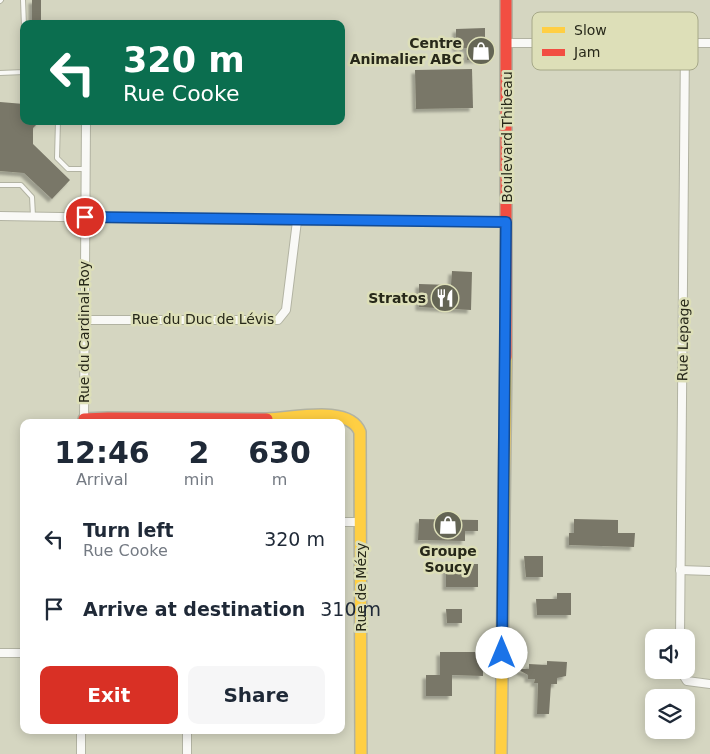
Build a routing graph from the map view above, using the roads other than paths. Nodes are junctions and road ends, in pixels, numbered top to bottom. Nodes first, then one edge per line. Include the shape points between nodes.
1 (23, 0) edge
2 (506, 0) edge
3 (24, 20) edge
4 (506, 43) junction
5 (532, 43) edge
6 (685, 70) edge
7 (20, 72) edge
8 (0, 73) edge
9 (58, 125) edge
10 (86, 125) edge
11 (85, 169) junction
12 (0, 185) edge
13 (0, 216) edge
14 (33, 216) junction
15 (85, 217) junction
16 (297, 221) junction
17 (506, 222) junction
18 (84, 320) junction
19 (84, 419) edge
20 (276, 419) edge
21 (345, 522) edge
22 (361, 522) junction
23 (680, 570) junction
24 (710, 570) edge
25 (680, 629) edge
26 (0, 653) edge
27 (20, 653) edge
28 (686, 679) edge
29 (710, 684) edge
30 (81, 734) edge
31 (187, 734) edge
32 (81, 754) edge
33 (187, 754) edge
34 (361, 754) edge
35 (501, 754) edge

1 - 3 lane
2 - 4 main road, Boulevard Thibeau
4 - 5 street
4 - 17 main road, Boulevard Thibeau
6 - 23 street, Rue Lepage
7 - 8 lane
9 - 11 lane via 57,158 68,169
10 - 11 street, Rue du Cardinal-Roy
11 - 15 street, Rue du Cardinal-Roy
12 - 14 lane via 21,185 32,197
13 - 14 street
14 - 15 street
15 - 16 street
15 - 18 street, Rue du Cardinal-Roy
16 - 17 street
16 - 18 street, Rue du Duc de Lévis via 286,310 278,320
17 - 35 main road, Boulevard Thibeau
18 - 19 street, Rue du Cardinal-Roy
20 - 22 main road, Rue de Mézy via 340,416 358,426 361,438
21 - 22 street
22 - 34 main road, Rue de Mézy
23 - 24 street
23 - 25 street, Rue Lepage
26 - 27 street
28 - 29 street
30 - 32 street
31 - 33 street

